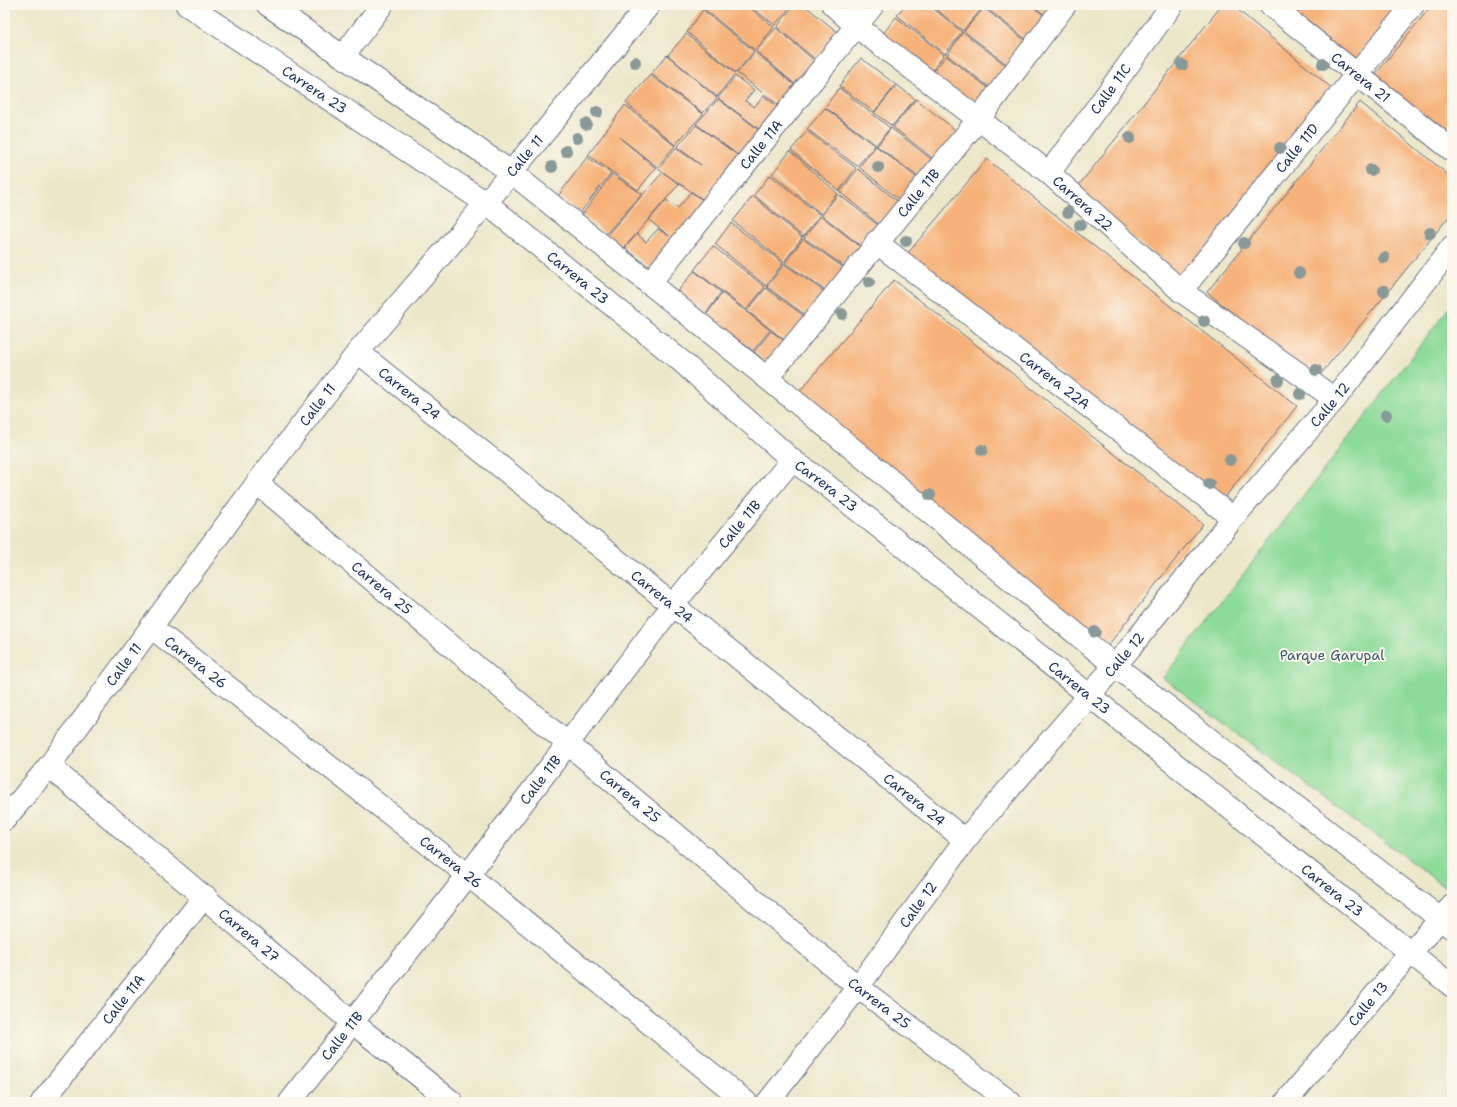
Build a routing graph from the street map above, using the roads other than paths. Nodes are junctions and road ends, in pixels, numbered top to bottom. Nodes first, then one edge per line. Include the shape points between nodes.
1 (187, 5) edge
2 (268, 5) edge
3 (382, 5) edge
4 (649, 5) edge
5 (833, 5) edge
6 (873, 5) edge
7 (1065, 5) edge
8 (1172, 5) edge
9 (1270, 5) edge
10 (1413, 5) edge
11 (856, 26) junction
12 (343, 56) junction
13 (1357, 76) junction
14 (978, 120) junction
15 (1452, 150) edge
16 (511, 172) junction
17 (1049, 173) junction
18 (486, 203) junction
19 (876, 242) junction
20 (1452, 247) edge
21 (649, 284) junction
22 (1181, 292) junction
23 (358, 352) junction
24 (767, 378) junction
25 (1335, 399) junction
26 (792, 460) junction
27 (257, 482) junction
28 (1233, 518) junction
29 (674, 605) junction
30 (151, 627) junction
31 (1114, 665) junction
32 (1090, 696) junction
33 (567, 743) junction
34 (49, 766) junction
35 (5, 819) edge
36 (965, 840) junction
37 (468, 875) junction
38 (205, 896) junction
39 (1449, 918) edge
40 (1410, 953) junction
41 (1452, 986) edge
42 (858, 987) junction
43 (353, 1023) junction
44 (42, 1102) edge
45 (290, 1102) edge
46 (452, 1102) edge
47 (746, 1102) edge
48 (768, 1102) edge
49 (1010, 1102) edge
50 (1286, 1102) edge

1 - 18 street, Carrera 23
2 - 12 street
3 - 12 street
4 - 16 street, Calle 11
5 - 11 street, Carrera 22
6 - 11 street, Calle 11A
7 - 14 street, Calle 11B
8 - 17 street, Calle 11C
9 - 13 street, Carrera 21
10 - 13 street, Calle 11D
11 - 14 street, Carrera 22
11 - 21 street, Calle 11A
12 - 16 street
13 - 15 street, Carrera 21
13 - 22 street, Calle 11D
14 - 17 street, Carrera 22
14 - 19 street, Calle 11B
16 - 18 street, Calle 11
16 - 21 street
17 - 22 street, Carrera 22
18 - 23 street, Calle 11
18 - 26 street, Carrera 23 via 682,361
19 - 24 street, Calle 11B
19 - 28 street, Carrera 22A
20 - 25 street, Calle 12
21 - 24 street
22 - 25 street, Carrera 22
23 - 27 street, Calle 11
23 - 29 street, Carrera 24
24 - 31 street
25 - 28 street, Calle 12
26 - 29 street, Calle 11B
26 - 32 street, Carrera 23
27 - 30 street, Calle 11
27 - 33 street, Carrera 25
28 - 31 street, Calle 12
29 - 33 street, Calle 11B
29 - 36 street, Carrera 24
30 - 34 street, Calle 11
30 - 37 street, Carrera 26
31 - 32 street, Calle 12
31 - 39 street
32 - 36 street, Calle 12
32 - 40 street, Carrera 23
33 - 37 street, Calle 11B
33 - 42 street, Carrera 25
34 - 35 street, Calle 11
34 - 38 street, Carrera 27
36 - 42 street, Calle 12
37 - 43 street, Calle 11B
37 - 47 street, Carrera 26
38 - 43 street, Carrera 27
38 - 44 street, Calle 11A
39 - 40 street, Calle 13
40 - 41 street, Carrera 23
40 - 50 street, Calle 13
42 - 48 street, Calle 12
42 - 49 street, Carrera 25
43 - 45 street, Calle 11B
43 - 46 street, Carrera 27

